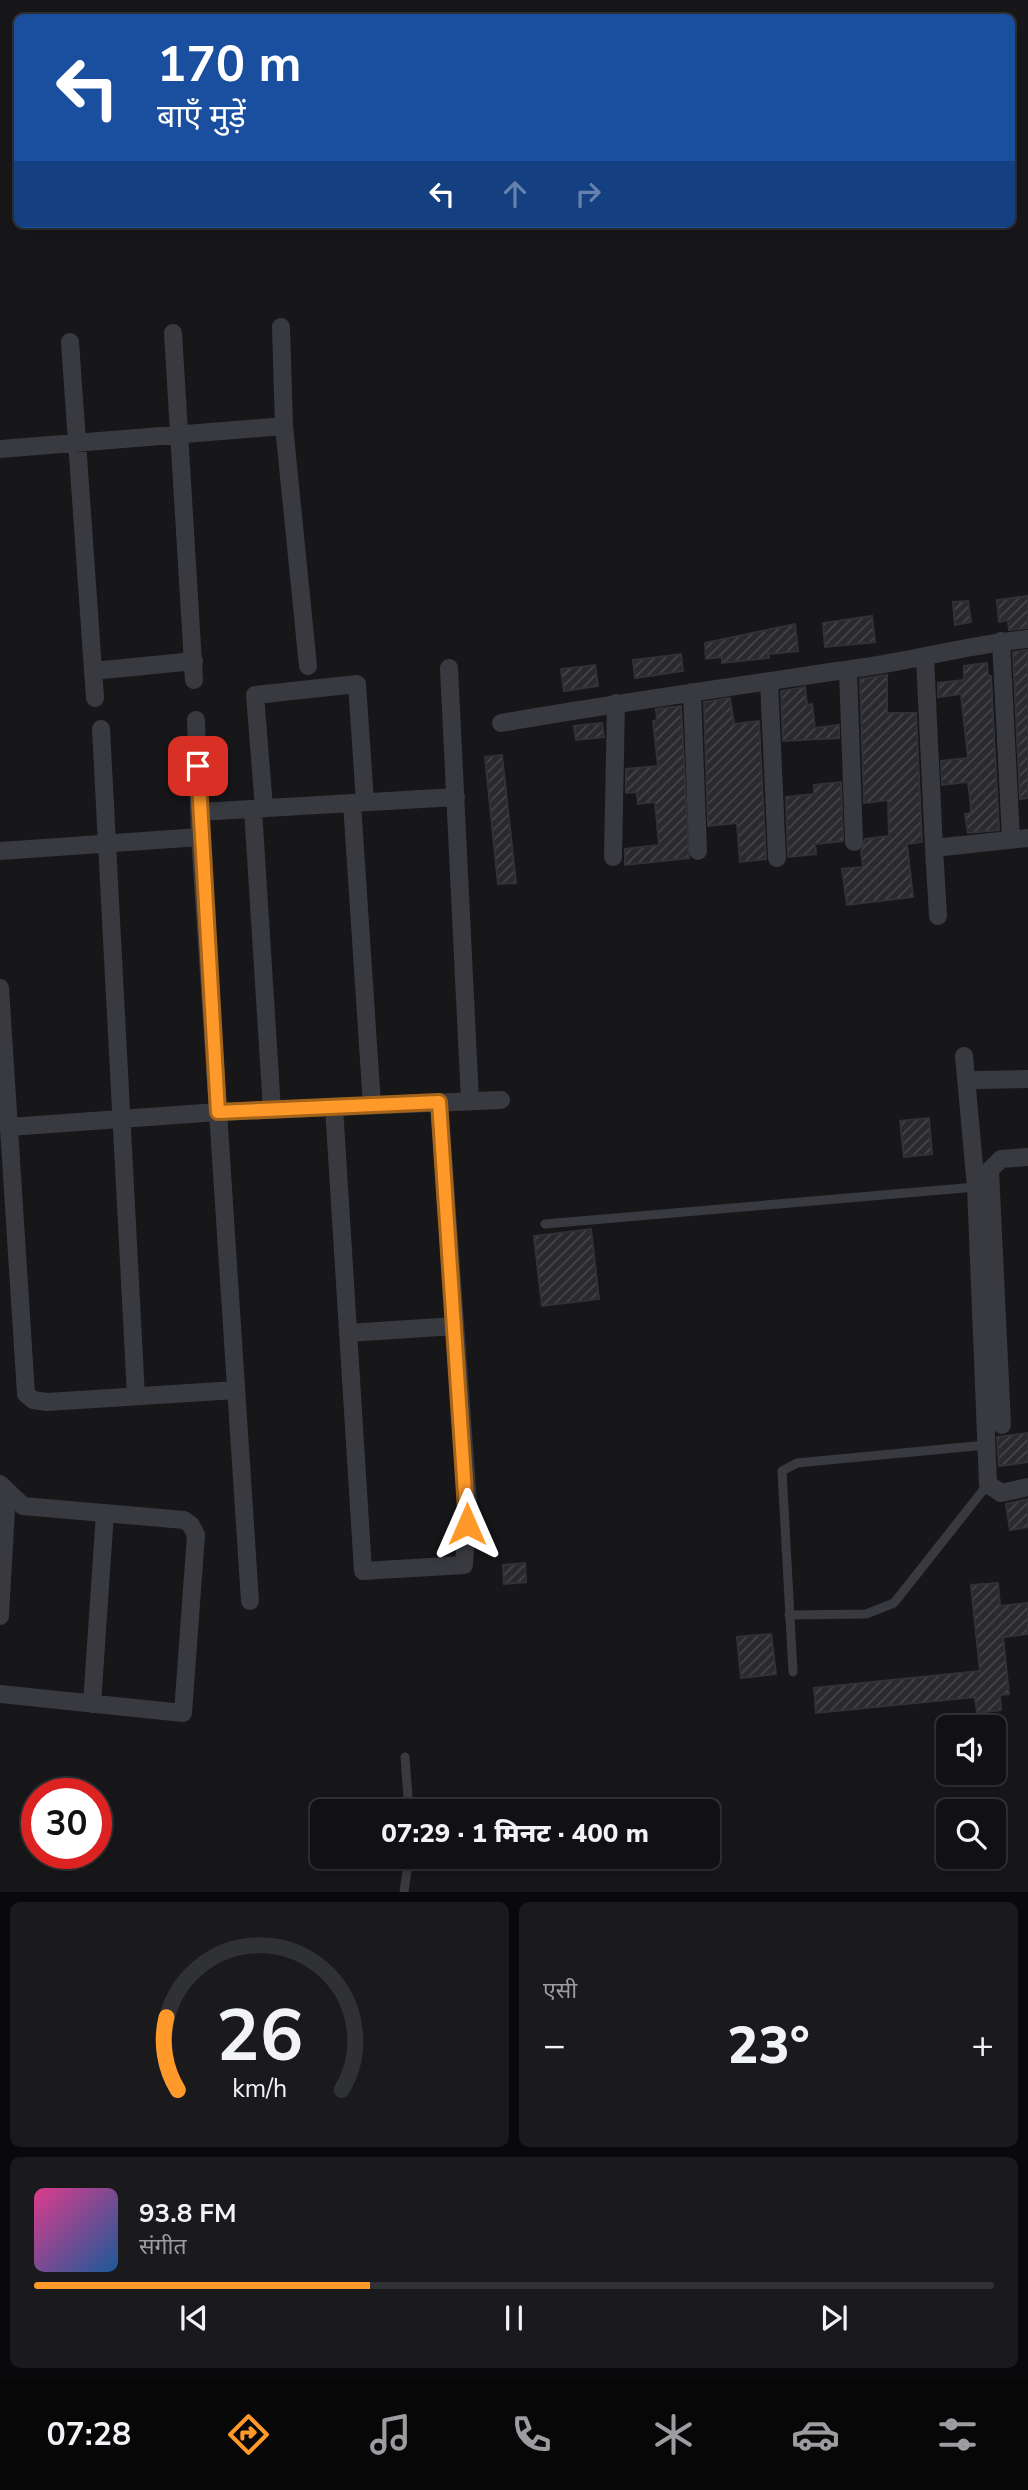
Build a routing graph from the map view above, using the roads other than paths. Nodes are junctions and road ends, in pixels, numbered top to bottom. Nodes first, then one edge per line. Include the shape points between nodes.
1 (281, 327) dead end
2 (173, 333) dead end
3 (71, 342) dead end
4 (284, 426) junction
5 (180, 433) junction
6 (78, 441) junction
7 (0, 449) edge
8 (1028, 639) edge
9 (1001, 641) junction
10 (925, 658) junction
11 (194, 661) junction
12 (308, 667) dead end
13 (449, 668) dead end
14 (848, 670) junction
15 (93, 671) junction
16 (194, 680) dead end
17 (769, 681) junction
18 (692, 692) junction
19 (95, 698) dead end
20 (616, 702) junction
21 (196, 720) dead end
22 (501, 723) dead end
23 (101, 729) dead end
24 (457, 797) junction
25 (359, 802) junction
26 (258, 808) junction
27 (199, 812) junction
28 (200, 837) junction
29 (1019, 839) edge
30 (854, 842) dead end
31 (107, 843) junction
32 (934, 848) junction
33 (0, 851) edge
34 (698, 851) dead end
35 (612, 857) dead end
36 (777, 858) dead end
37 (938, 916) dead end
38 (0, 988) edge
39 (964, 1056) dead end
40 (1028, 1079) edge
41 (977, 1080) dead end
42 (501, 1100) dead end
43 (470, 1101) junction
44 (439, 1102) junction
45 (372, 1105) junction
46 (334, 1107) junction
47 (272, 1110) junction
48 (218, 1112) junction
49 (123, 1118) junction
50 (9, 1127) junction
51 (1028, 1157) edge
52 (976, 1187) junction
53 (545, 1224) dead end
54 (8, 1272) edge
55 (455, 1326) junction
56 (348, 1333) junction
57 (236, 1390) junction
58 (136, 1396) junction
59 (1002, 1425) dead end
60 (986, 1446) junction
61 (988, 1484) junction
62 (1028, 1487) edge
63 (4, 1488) edge
64 (105, 1513) junction
65 (250, 1601) dead end
66 (789, 1615) junction
67 (0, 1616) edge
68 (793, 1672) dead end
69 (0, 1694) edge
70 (92, 1704) junction
71 (405, 1757) dead end
72 (408, 1799) edge
73 (407, 1869) edge
74 (404, 1892) edge

1 - 4 street
2 - 5 street
3 - 6 street
4 - 5 street
4 - 12 street
5 - 6 street
5 - 11 street
6 - 7 street
6 - 15 street
8 - 9 street
9 - 10 street
9 - 29 street
10 - 14 street
10 - 32 street
11 - 15 street
11 - 16 street
13 - 24 street
14 - 17 street
14 - 30 street
15 - 19 street
17 - 18 street
17 - 36 street
18 - 20 street
18 - 34 street
20 - 22 street
20 - 35 street
21 - 27 street
23 - 31 street
24 - 25 street
24 - 43 street
25 - 26 street
25 - 26 street via 357,684 255,695
25 - 45 street
26 - 27 street
26 - 47 street
27 - 28 street
28 - 31 street
28 - 48 street
29 - 32 street
31 - 33 street
31 - 49 street
32 - 37 street
38 - 50 street
39 - 52 street
40 - 41 street
42 - 43 street
43 - 44 street
44 - 45 street
44 - 55 street
45 - 46 street
46 - 47 street
46 - 56 street
47 - 48 street
48 - 49 street
48 - 57 street
49 - 50 street
49 - 58 street
50 - 54 street
51 - 59 street via 1001,1159 990,1170
52 - 53 lane
52 - 60 street
54 - 58 street via 26,1394 47,1402
55 - 56 street
55 - 56 street via 468,1503 464,1565 363,1571
57 - 58 street
57 - 65 street
60 - 61 street
60 - 66 lane via 797,1463 782,1472
61 - 62 street via 1001,1493
61 - 66 lane via 894,1604 866,1614
63 - 64 street via 23,1506
63 - 67 street
64 - 70 street
64 - 70 street via 184,1520 196,1535 183,1713
66 - 68 lane
69 - 70 street
71 - 72 lane
73 - 74 lane

